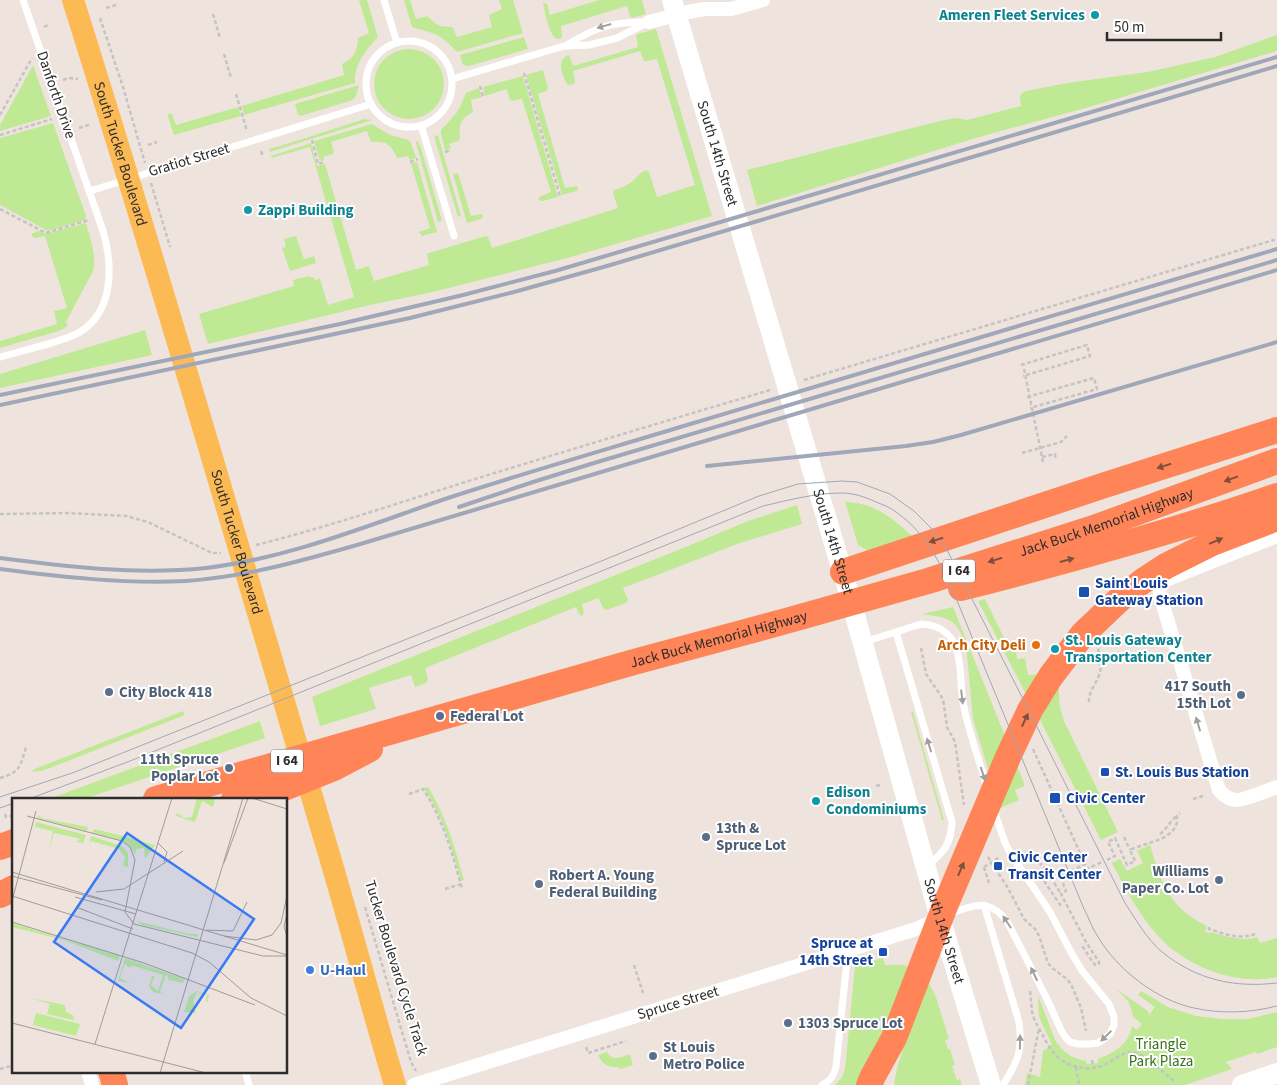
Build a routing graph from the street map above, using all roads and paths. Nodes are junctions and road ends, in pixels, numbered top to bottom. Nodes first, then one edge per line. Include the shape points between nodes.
1 (23, 0) edge
2 (72, 0) edge
3 (384, 0) edge
4 (672, 0) edge
5 (763, 0) edge
6 (116, 5) dead end
7 (106, 8) dead end
8 (213, 14) dead end
9 (648, 22) junction
10 (50, 24) dead end
11 (42, 27) dead end
12 (220, 38) dead end
13 (397, 42) junction
14 (564, 46) junction
15 (224, 54) dead end
16 (32, 56) dead end
17 (524, 73) dead end
18 (231, 78) dead end
19 (78, 79) dead end
20 (452, 79) junction
21 (62, 80) dead end
22 (480, 86) dead end
23 (236, 94) dead end
24 (484, 96) dead end
25 (371, 104) junction
26 (0, 115) edge
27 (54, 119) dead end
28 (93, 123) dead end
29 (421, 125) junction
30 (79, 128) dead end
31 (247, 131) dead end
32 (0, 135) edge
33 (312, 140) dead end
34 (157, 142) dead end
35 (148, 145) dead end
36 (451, 150) dead end
37 (260, 151) dead end
38 (445, 152) dead end
39 (263, 156) dead end
40 (418, 160) dead end
41 (324, 162) dead end
42 (410, 162) dead end
43 (90, 191) junction
44 (560, 196) dead end
45 (0, 209) edge
46 (90, 219) dead end
47 (454, 236) dead end
48 (1277, 239) edge
49 (0, 358) edge
50 (1020, 365) dead end
51 (1024, 370) dead end
52 (1023, 376) dead end
53 (801, 381) dead end
54 (1095, 383) junction
55 (1091, 385) dead end
56 (773, 390) dead end
57 (1028, 397) dead end
58 (1030, 408) dead end
59 (1277, 430) edge
60 (1066, 436) dead end
61 (1022, 453) dead end
62 (1049, 455) junction
63 (1042, 457) junction
64 (1056, 460) dead end
65 (1050, 461) dead end
66 (1043, 462) dead end
67 (1277, 462) edge
68 (1277, 496) edge
69 (0, 514) edge
70 (1277, 518) edge
71 (1277, 536) edge
72 (255, 545) dead end
73 (220, 553) dead end
74 (845, 580) junction
75 (896, 632) junction
76 (1097, 641) dead end
77 (864, 642) junction
78 (1089, 702) dead end
79 (419, 723) junction
80 (348, 746) junction
81 (26, 747) dead end
82 (1033, 749) dead end
83 (0, 778) edge
84 (1277, 787) edge
85 (409, 794) dead end
86 (1203, 796) dead end
87 (159, 798) edge
88 (166, 798) edge
89 (237, 798) edge
90 (259, 798) edge
91 (1193, 800) dead end
92 (1180, 813) dead end
93 (5, 814) dead end
94 (12, 815) edge
95 (1177, 816) junction
96 (1160, 834) dead end
97 (1124, 837) dead end
98 (12, 843) edge
99 (0, 847) edge
100 (12, 847) edge
101 (1130, 850) junction
102 (0, 851) edge
103 (1023, 853) dead end
104 (1107, 860) dead end
105 (1102, 862) dead end
106 (1085, 864) junction
107 (926, 866) junction
108 (984, 867) dead end
109 (1071, 871) dead end
110 (1066, 873) dead end
111 (1040, 876) dead end
112 (989, 883) dead end
113 (461, 884) junction
114 (12, 889) edge
115 (445, 889) dead end
116 (462, 889) dead end
117 (1061, 894) junction
118 (0, 895) edge
119 (364, 902) dead end
120 (984, 905) junction
121 (1062, 909) dead end
122 (940, 918) junction
123 (1209, 927) dead end
124 (1256, 934) dead end
125 (1080, 943) dead end
126 (848, 950) junction
127 (634, 965) dead end
128 (643, 993) dead end
129 (1038, 1028) dead end
130 (894, 1038) junction
131 (626, 1041) dead end
132 (586, 1046) dead end
133 (594, 1051) junction
134 (596, 1055) dead end
135 (1092, 1060) dead end
136 (1076, 1067) dead end
137 (1093, 1068) dead end
138 (88, 1072) edge
139 (111, 1072) edge
140 (245, 1072) edge
141 (1277, 1073) edge
142 (418, 1084) edge
143 (92, 1085) edge
144 (115, 1085) edge
145 (249, 1085) edge
146 (395, 1085) edge
147 (822, 1085) edge
148 (869, 1085) edge
149 (887, 1085) edge
150 (991, 1085) edge
151 (1003, 1085) edge
152 (1028, 1085) edge
153 (1079, 1085) edge
154 (1242, 1085) edge

1 - 43 lane, Danforth Drive
2 - 146 main road, South Tucker Boulevard via 166,302
3 - 13 lane
4 - 74 main road, South 14th Street
5 - 9 street
6 - 7 path
8 - 12 path
9 - 14 lane via 617,38 589,45
9 -> 14 lane via 626,22 595,29
10 - 11 path
13 - 20 lane via 421,42 432,47 448,66
13 - 25 lane via 376,56 370,67 367,92
14 - 20 lane
15 - 18 path
16 - 26 path
17 - 44 path
19 - 21 path
20 - 29 lane via 450,96 442,111
22 - 24 path
23 - 31 path
25 - 29 lane via 378,113 398,125
25 - 43 lane, Gratiot Street
27 - 32 path
28 - 30 path
29 - 47 lane
33 - 41 path via 318,164
34 - 35 path
36 - 38 path
37 - 39 path
40 - 42 path
43 - 49 lane via 109,258 108,289 102,307 88,326 73,335
45 - 46 path via 46,233
48 - 53 path
50 - 52 path via 1087,345 1090,356
51 - 63 path
54 - 55 path
54 - 57 path via 1094,378
54 - 58 path via 1097,389
56 - 72 path
59 -> 74 highway via 1105,484
60 - 61 path via 1046,448
62 - 63 path
62 - 64 path via 1055,454
62 - 65 path
63 - 66 path
67 -> 79 highway, Jack Buck Memorial Highway / I 64 via 1094,528 928,581
80 -> 68 highway, Jack Buck Memorial Highway / I 64 via 714,644 1013,575
69 - 73 path via 126,516 148,522 212,553
130 -> 70 highway via 1019,734 1040,693 1067,654 1083,634 1143,581 1210,544
84 -> 71 street via 1238,800 1230,799 1219,790 1160,596 1163,581
74 - 77 main road, South 14th Street
75 - 77 lane
107 -> 75 lane via 941,855 947,845 952,822
75 -> 120 lane via 930,624 946,632 955,645 966,720 1004,840 1083,972 1109,1004 1114,1017 1110,1034 1098,1043 1089,1044 1070,1042 1066,1038 1010,925 994,908
76 - 78 path via 1101,671
77 - 107 main road, South 14th Street
79 - 87 highway, Jack Buck Memorial Highway / I 64
79 - 90 highway via 334,768
80 - 88 highway, Jack Buck Memorial Highway / I 64
80 - 89 highway via 297,775
81 - 83 path via 20,767 12,775
82 - 106 path
85 - 113 path via 423,789 429,798 445,833
86 - 91 path
92 - 95 path
93 - 94 path via 6,817
95 - 96 path
95 - 101 path via 1177,824 1170,834
97 - 101 path
98 - 99 highway
100 - 102 highway
101 - 104 path via 1135,861 1127,865 1114,838 1108,842 1115,856
103 - 117 path via 1029,853 1046,869
105 - 106 path via 1088,869
106 - 109 path
107 - 122 main road, South 14th Street
108 - 112 path
110 - 117 path via 1061,878 1066,891
111 - 121 path
113 - 115 path
113 - 116 path
114 - 118 highway
117 - 125 path via 1099,964 1092,962
119 - 142 path, Tucker Boulevard Cycle Track
120 - 122 lane
151 -> 120 lane via 1018,1059 1020,1030
122 - 126 street, Spruce Street via 916,929
122 - 150 main road, South 14th Street
123 - 124 path via 1238,937
126 - 142 street, Spruce Street
126 - 147 lane via 836,1067 831,1079
127 - 128 path
129 - 152 path
130 - 148 highway
130 - 149 highway
131 - 133 path
132 - 133 path via 588,1053
133 - 134 path
135 - 137 path
136 - 153 path
138 - 143 street
139 - 144 highway
140 - 145 lane
141 - 154 main road

